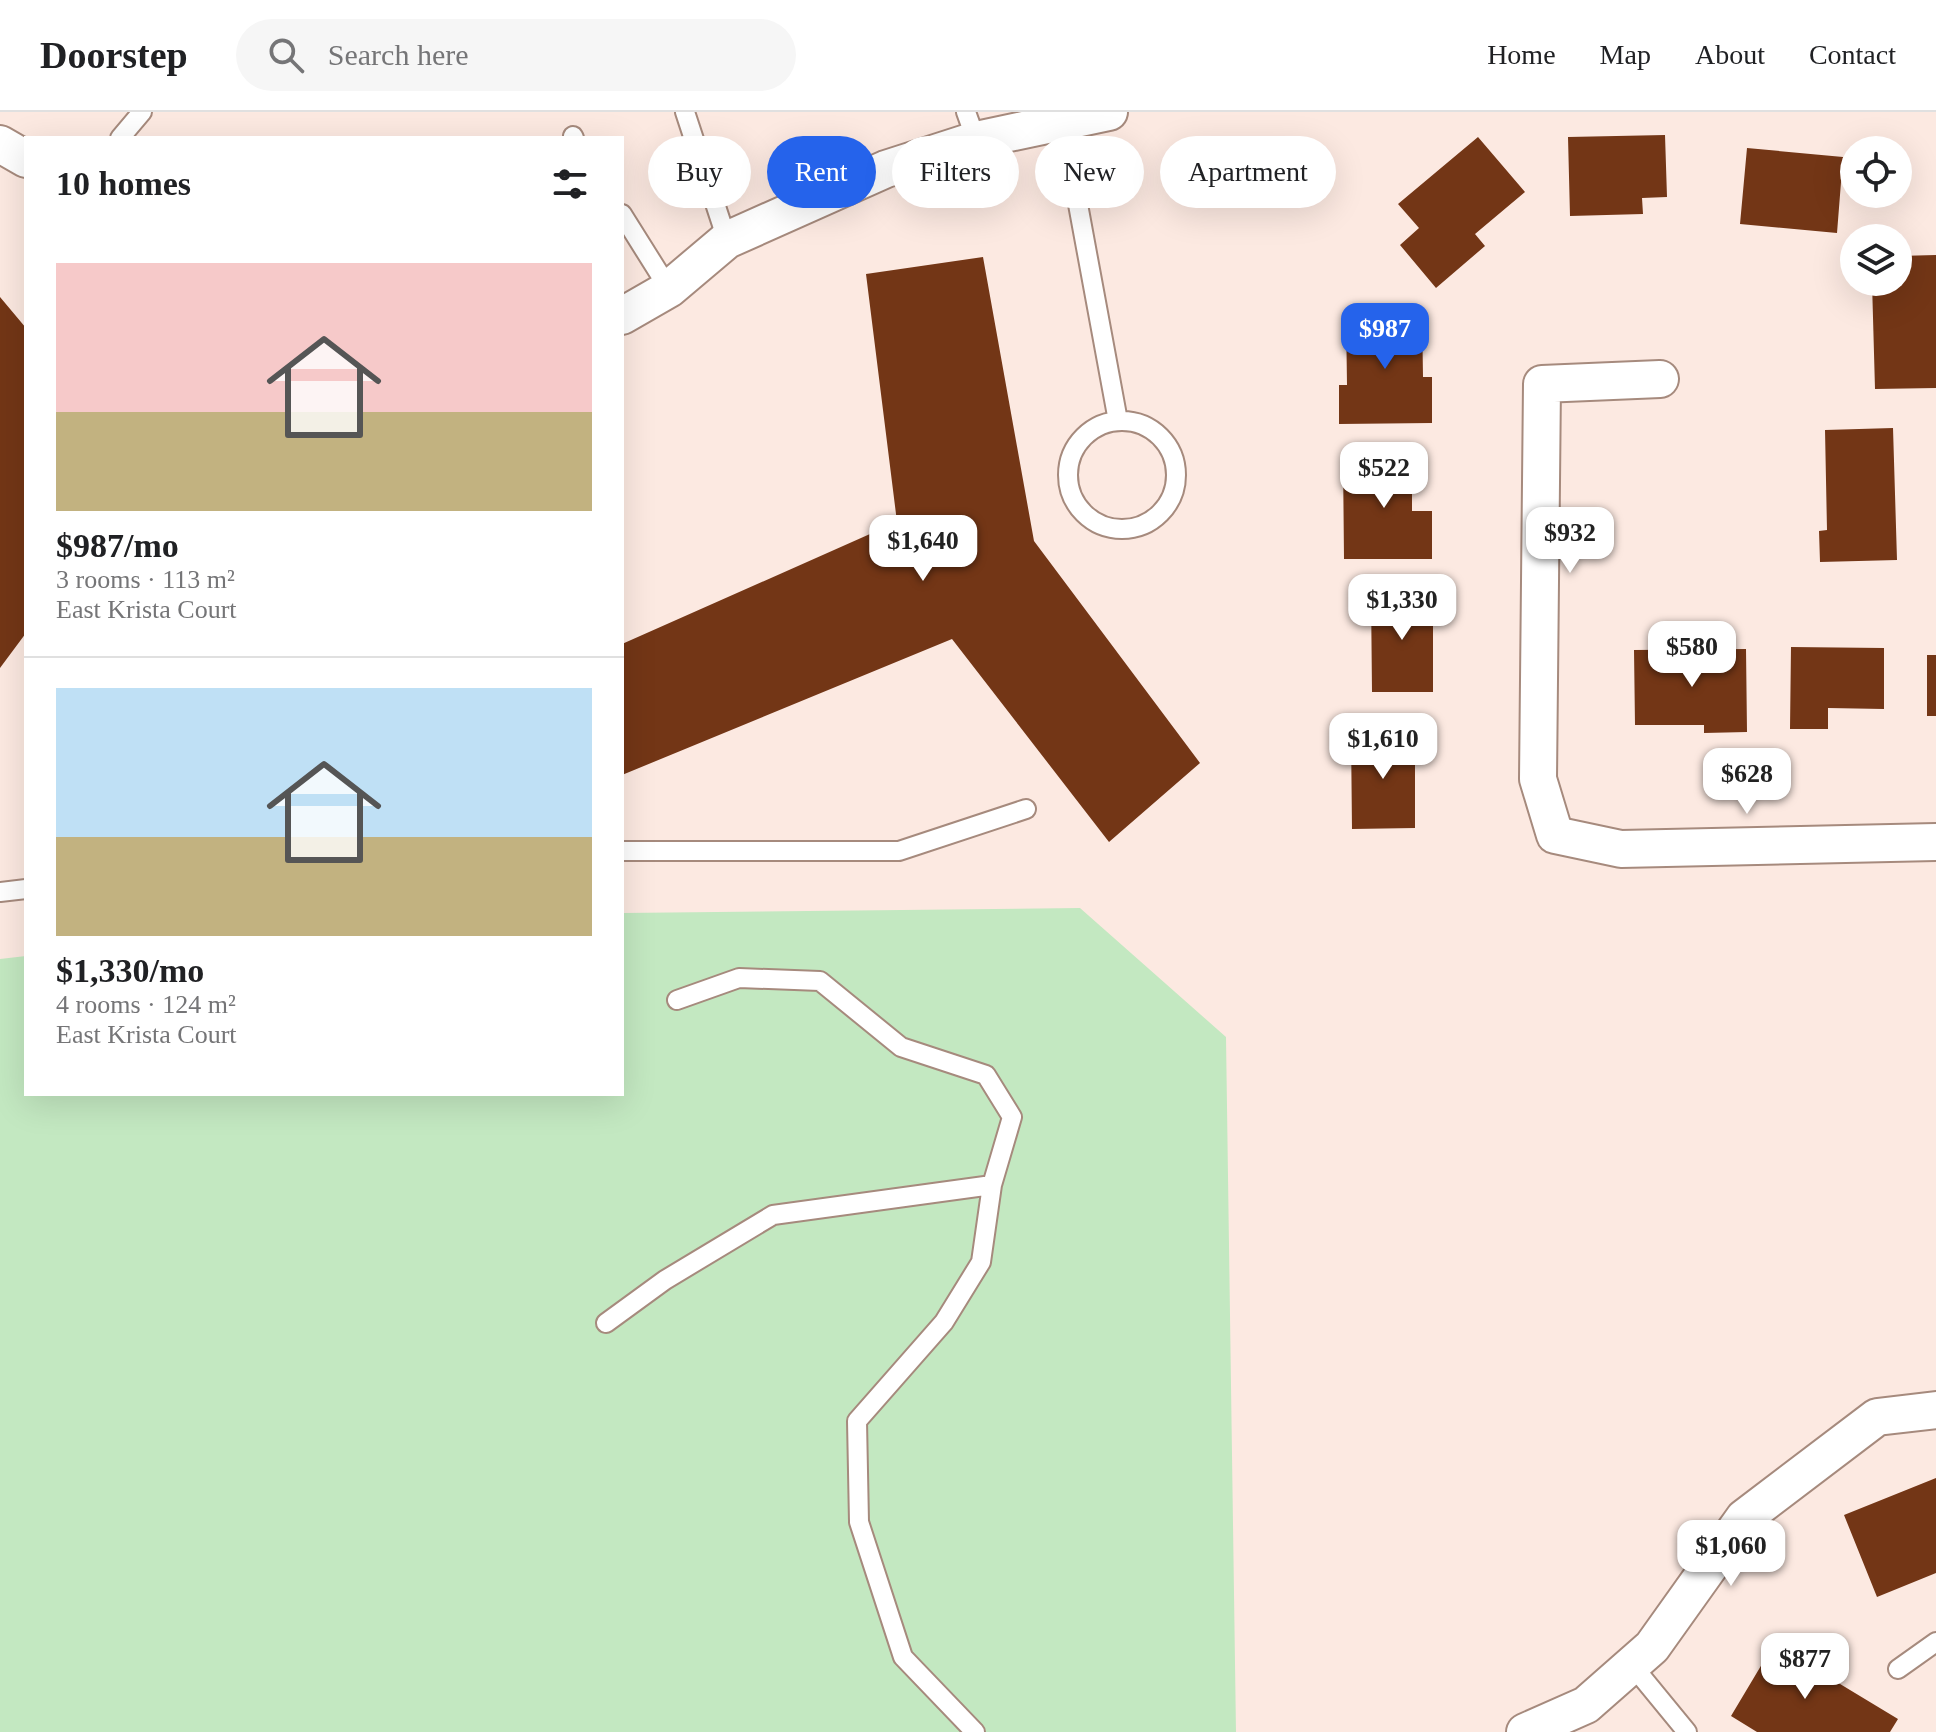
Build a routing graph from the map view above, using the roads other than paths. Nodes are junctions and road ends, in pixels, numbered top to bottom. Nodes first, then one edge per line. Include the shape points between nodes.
1 (142, 112) edge
2 (685, 112) edge
3 (1109, 112) edge
4 (1063, 123) junction
5 (971, 126) edge
6 (122, 136) edge
7 (0, 144) edge
8 (24, 158) edge
9 (624, 217) edge
10 (727, 240) junction
11 (669, 289) junction
12 (624, 315) edge
13 (1660, 379) dead end
14 (1118, 421) junction
15 (1026, 809) dead end
16 (1936, 842) edge
17 (624, 851) edge
18 (24, 889) edge
19 (0, 892) edge
20 (677, 1000) dead end
21 (992, 1185) junction
22 (606, 1323) dead end
23 (1936, 1410) edge
24 (1936, 1642) edge
25 (1632, 1665) junction
26 (1898, 1669) dead end
27 (975, 1732) edge
28 (1525, 1732) edge
29 (1687, 1732) edge

1 - 6 lane
2 - 10 lane
3 - 4 street
4 - 5 street
4 - 14 lane
5 - 10 street
7 - 8 street
9 - 11 lane
10 - 11 street
11 - 12 street
13 - 16 street via 1542,384 1538,779 1555,835 1621,849
14 - 14 lane via 1153,431 1174,460 1172,496 1148,523 1131,529 1096,523 1083,512 1068,481 1069,464 1087,434
15 - 17 lane via 899,851
18 - 19 lane
20 - 21 lane via 739,978 820,981 901,1047 986,1075 1012,1117
21 - 22 lane via 773,1215 665,1280
21 - 27 lane via 981,1262 944,1322 857,1421 859,1522 903,1657
23 - 25 street via 1877,1417 1744,1518 1652,1647
24 - 26 lane
25 - 28 street via 1586,1705
25 - 29 lane

